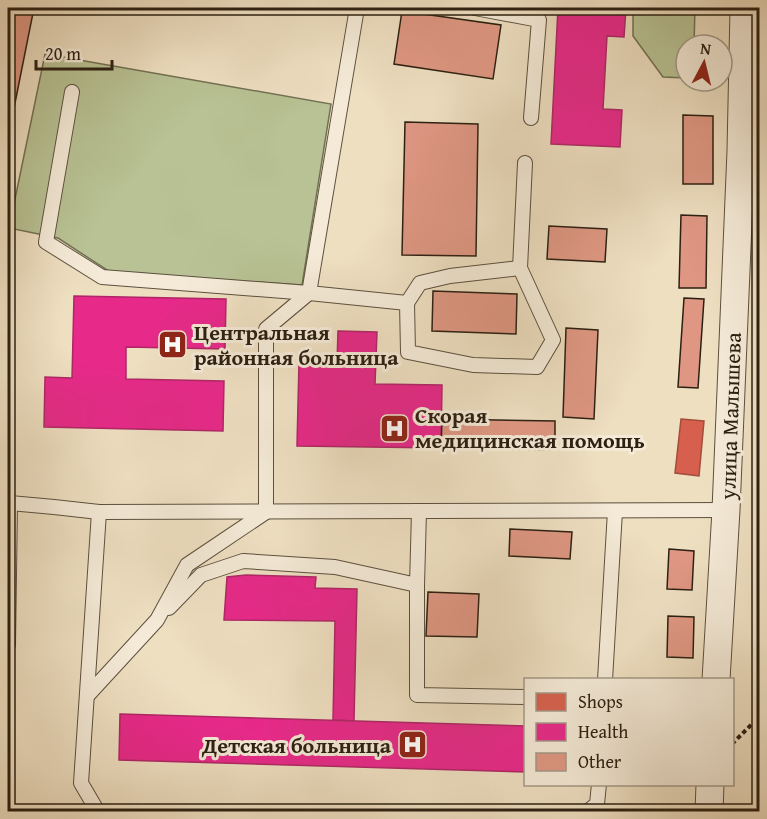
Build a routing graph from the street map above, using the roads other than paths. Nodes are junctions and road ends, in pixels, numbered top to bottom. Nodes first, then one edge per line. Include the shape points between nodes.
1 (357, 8) edge
2 (475, 8) edge
3 (744, 8) edge
4 (72, 92) dead end
5 (531, 118) dead end
6 (525, 163) dead end
7 (520, 268) junction
8 (309, 293) junction
9 (407, 303) junction
10 (9, 503) edge
11 (726, 510) junction
12 (615, 511) junction
13 (99, 512) junction
14 (266, 512) junction
15 (419, 512) junction
16 (417, 585) junction
17 (157, 620) junction
18 (8, 633) edge
19 (8, 645) edge
20 (605, 678) edge
21 (716, 678) edge
22 (87, 696) junction
23 (524, 697) edge
24 (598, 786) edge
25 (710, 786) edge
26 (98, 812) edge
27 (587, 812) edge
28 (709, 812) edge

1 - 8 lane
2 - 5 lane via 539,20
3 - 11 street, улица Малышева via 745,151
4 - 8 lane via 46,242 102,277
6 - 7 lane
7 - 9 lane via 420,283
7 - 9 lane via 553,340 537,367 473,365 408,352
8 - 9 lane
8 - 14 lane via 266,329
10 - 13 lane
10 - 18 lane
11 - 12 lane
11 - 21 street, улица Малышева
12 - 15 lane
12 - 20 lane
13 - 14 lane
13 - 22 lane
14 - 15 lane
14 - 17 lane via 187,565
15 - 16 lane
16 - 17 lane via 335,567 243,561 201,575
16 - 23 lane via 417,695
17 - 22 lane
18 - 19 lane
22 - 26 lane via 81,783
24 - 27 lane via 597,804
25 - 28 street

